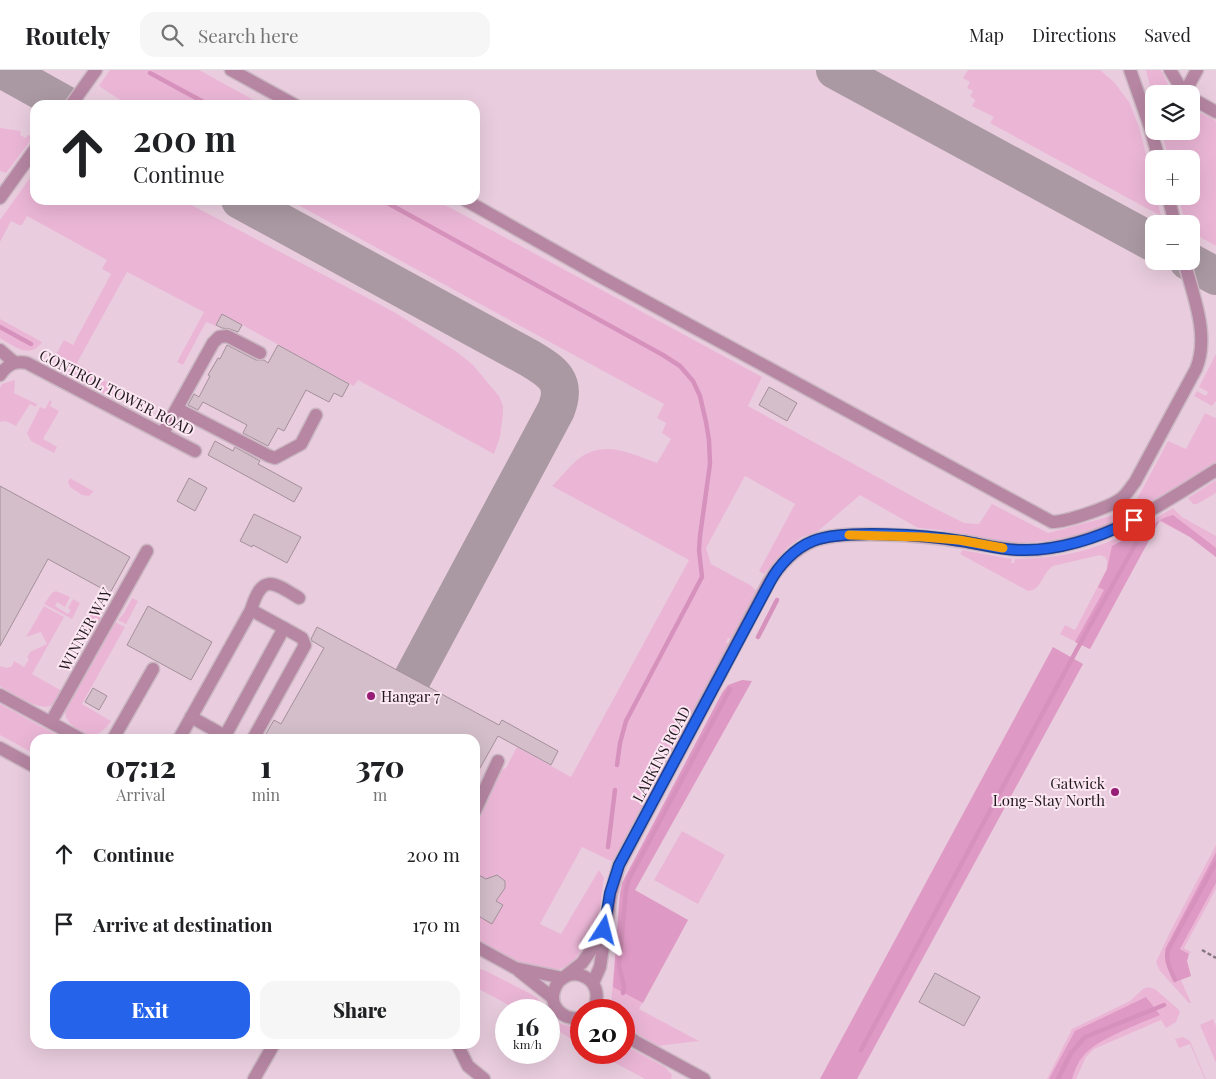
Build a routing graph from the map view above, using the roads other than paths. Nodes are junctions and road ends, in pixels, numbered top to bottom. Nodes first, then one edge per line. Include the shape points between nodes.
1 (96, 70) edge
2 (231, 70) edge
3 (1130, 70) edge
4 (1170, 70) edge
5 (1198, 70) edge
6 (1181, 85) edge
7 (1192, 85) edge
8 (74, 100) edge
9 (286, 100) edge
10 (1200, 102) edge
11 (1216, 112) edge
12 (1156, 150) edge
13 (30, 156) edge
14 (0, 198) edge
15 (474, 205) edge
16 (1186, 270) edge
17 (0, 350) edge
18 (260, 353) dead end
19 (14, 362) junction
20 (0, 375) edge
21 (178, 409) junction
22 (316, 415) dead end
23 (163, 433) junction
24 (195, 451) dead end
25 (1216, 470) edge
26 (147, 552) dead end
27 (299, 598) dead end
28 (251, 610) junction
29 (284, 628) junction
30 (153, 669) dead end
31 (0, 694) edge
32 (191, 717) junction
33 (51, 722) junction
34 (72, 734) edge
35 (116, 734) edge
36 (182, 734) edge
37 (222, 734) edge
38 (230, 734) edge
39 (256, 734) edge
40 (0, 748) edge
41 (498, 761) dead end
42 (30, 764) edge
43 (480, 800) edge
44 (604, 930) junction
45 (480, 949) edge
46 (515, 968) junction
47 (563, 978) junction
48 (593, 983) junction
49 (553, 998) junction
50 (598, 998) edge
51 (570, 1017) edge
52 (635, 1042) edge
53 (271, 1049) edge
54 (460, 1049) edge
55 (690, 1076) edge
56 (254, 1079) edge
57 (484, 1079) edge

1 - 8 lane
2 - 9 lane
3 - 12 lane
4 - 6 lane
5 - 7 lane
10 - 11 lane
13 - 14 lane
15 - 16 lane via 1052,522 1103,507 1126,494 1196,369 1202,350 1202,335
17 - 19 lane
18 - 21 lane via 227,336 218,337
19 - 20 lane
19 - 23 lane, CONTROL TOWER ROAD via 27,364
21 - 22 lane via 275,458 301,444
21 - 23 lane
23 - 24 lane, CONTROL TOWER ROAD
25 - 44 lane, LARKINS ROAD via 1122,526 1089,540 1050,548 1016,550 959,540 855,535 818,540 803,546 776,571 619,865
26 - 33 lane, WINNER WAY
27 - 28 lane via 277,585 265,584 256,594
28 - 29 lane
28 - 32 lane
29 - 38 lane
29 - 39 lane via 302,638 305,645
30 - 35 lane
31 - 33 lane
32 - 36 lane
32 - 37 lane
33 - 34 lane
40 - 42 lane
41 - 43 lane
44 - 47 lane via 582,963
44 - 48 lane, LARKINS ROAD via 600,967
45 - 46 lane
46 - 47 lane
46 - 49 lane
47 - 48 lane via 576,974
47 - 49 lane via 554,989
48 - 50 lane
49 - 51 lane via 558,1010
52 - 55 lane
53 - 56 lane
54 - 57 lane via 468,1066

